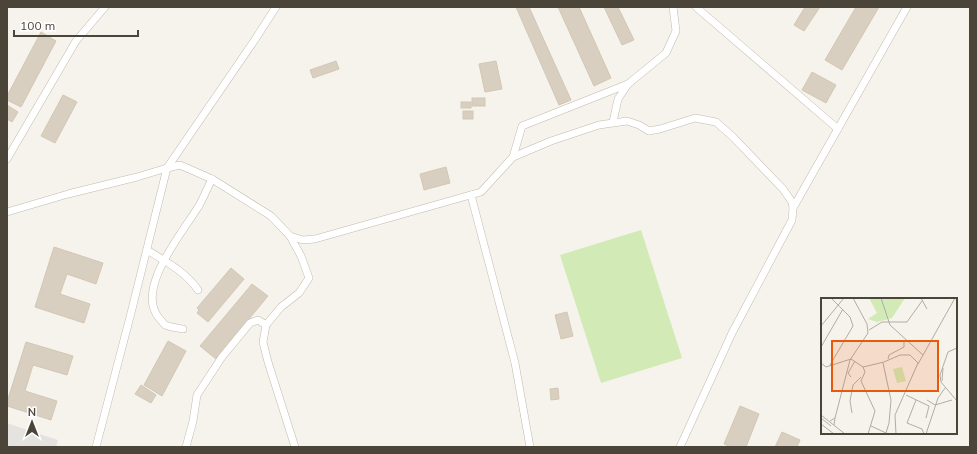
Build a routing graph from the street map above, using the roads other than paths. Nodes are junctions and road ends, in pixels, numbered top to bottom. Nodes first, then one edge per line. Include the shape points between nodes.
1 (105, 7) edge
2 (276, 7) edge
3 (673, 7) edge
4 (696, 7) edge
5 (907, 7) edge
6 (628, 84) junction
7 (613, 122) junction
8 (838, 129) junction
9 (513, 157) junction
10 (7, 159) edge
11 (167, 168) junction
12 (212, 179) junction
13 (471, 195) junction
14 (794, 208) junction
15 (7, 212) edge
16 (290, 236) junction
17 (147, 250) junction
18 (164, 260) junction
19 (198, 290) dead end
20 (266, 325) junction
21 (183, 329) dead end
22 (96, 447) edge
23 (186, 447) edge
24 (295, 447) edge
25 (530, 447) edge
26 (680, 447) edge

1 - 10 street via 76,41
2 - 11 street
3 - 6 street via 676,31 666,53
4 - 8 street
5 - 8 street
6 - 7 street via 618,99
6 - 9 street via 522,126
7 - 9 street via 551,141
7 - 14 street via 627,121 649,131 695,118 716,122 783,189
8 - 14 street
9 - 13 street via 481,192
11 - 12 street via 180,165
11 - 15 street
11 - 17 street
12 - 16 street via 271,216
12 - 18 street via 200,204
13 - 16 street via 315,239 303,240
13 - 25 street via 515,363
14 - 26 street via 792,220 732,333
16 - 20 street via 309,278 299,293 281,307
17 - 18 street
17 - 22 street
18 - 19 street via 192,281
18 - 21 street via 154,287 153,309 164,324
20 - 23 street via 258,320 250,324 222,357 197,395
20 - 24 street via 263,342

